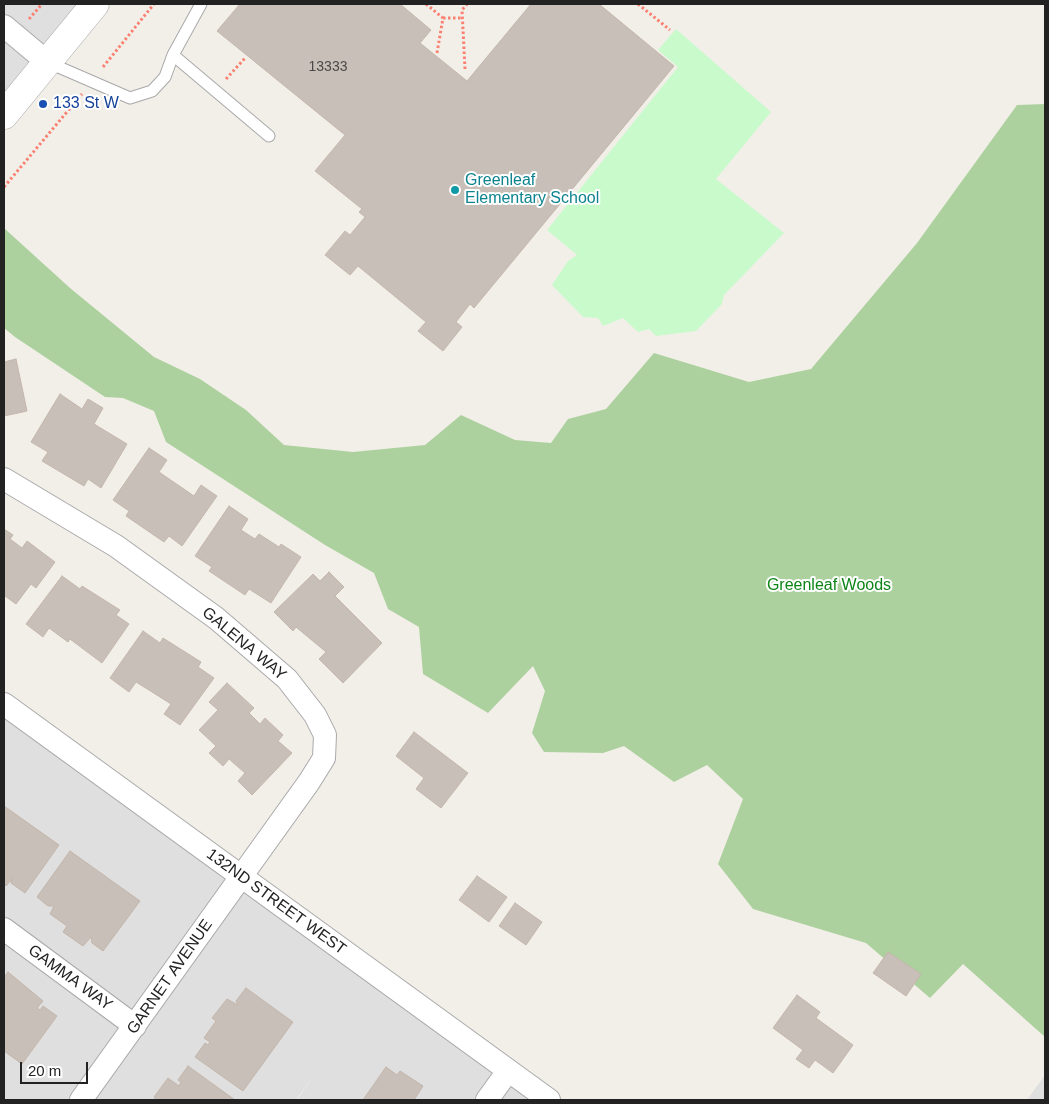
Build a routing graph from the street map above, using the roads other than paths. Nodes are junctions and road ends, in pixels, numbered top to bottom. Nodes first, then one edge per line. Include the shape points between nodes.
1 (95, 4) edge
2 (201, 4) edge
3 (4, 26) edge
4 (173, 55) junction
5 (47, 62) junction
6 (4, 115) edge
7 (269, 136) dead end
8 (4, 479) edge
9 (4, 704) edge
10 (241, 877) junction
11 (4, 930) edge
12 (135, 1026) junction
13 (508, 1071) junction
14 (81, 1100) edge
15 (487, 1100) edge
16 (548, 1100) edge

1 - 5 street
2 - 4 lane
3 - 5 street
4 - 5 lane via 165,77 152,91 130,98
4 - 7 lane
5 - 6 street
8 - 10 street, GALENA WAY via 116,546 216,618 287,679 315,715 325,735 324,758
9 - 10 street, 132ND STREET WEST
10 - 12 street, GARNET AVENUE
10 - 13 street, 132ND STREET WEST
11 - 12 street, GAMMA WAY
12 - 14 street, GARNET AVENUE
13 - 15 street
13 - 16 street, 132ND STREET WEST

